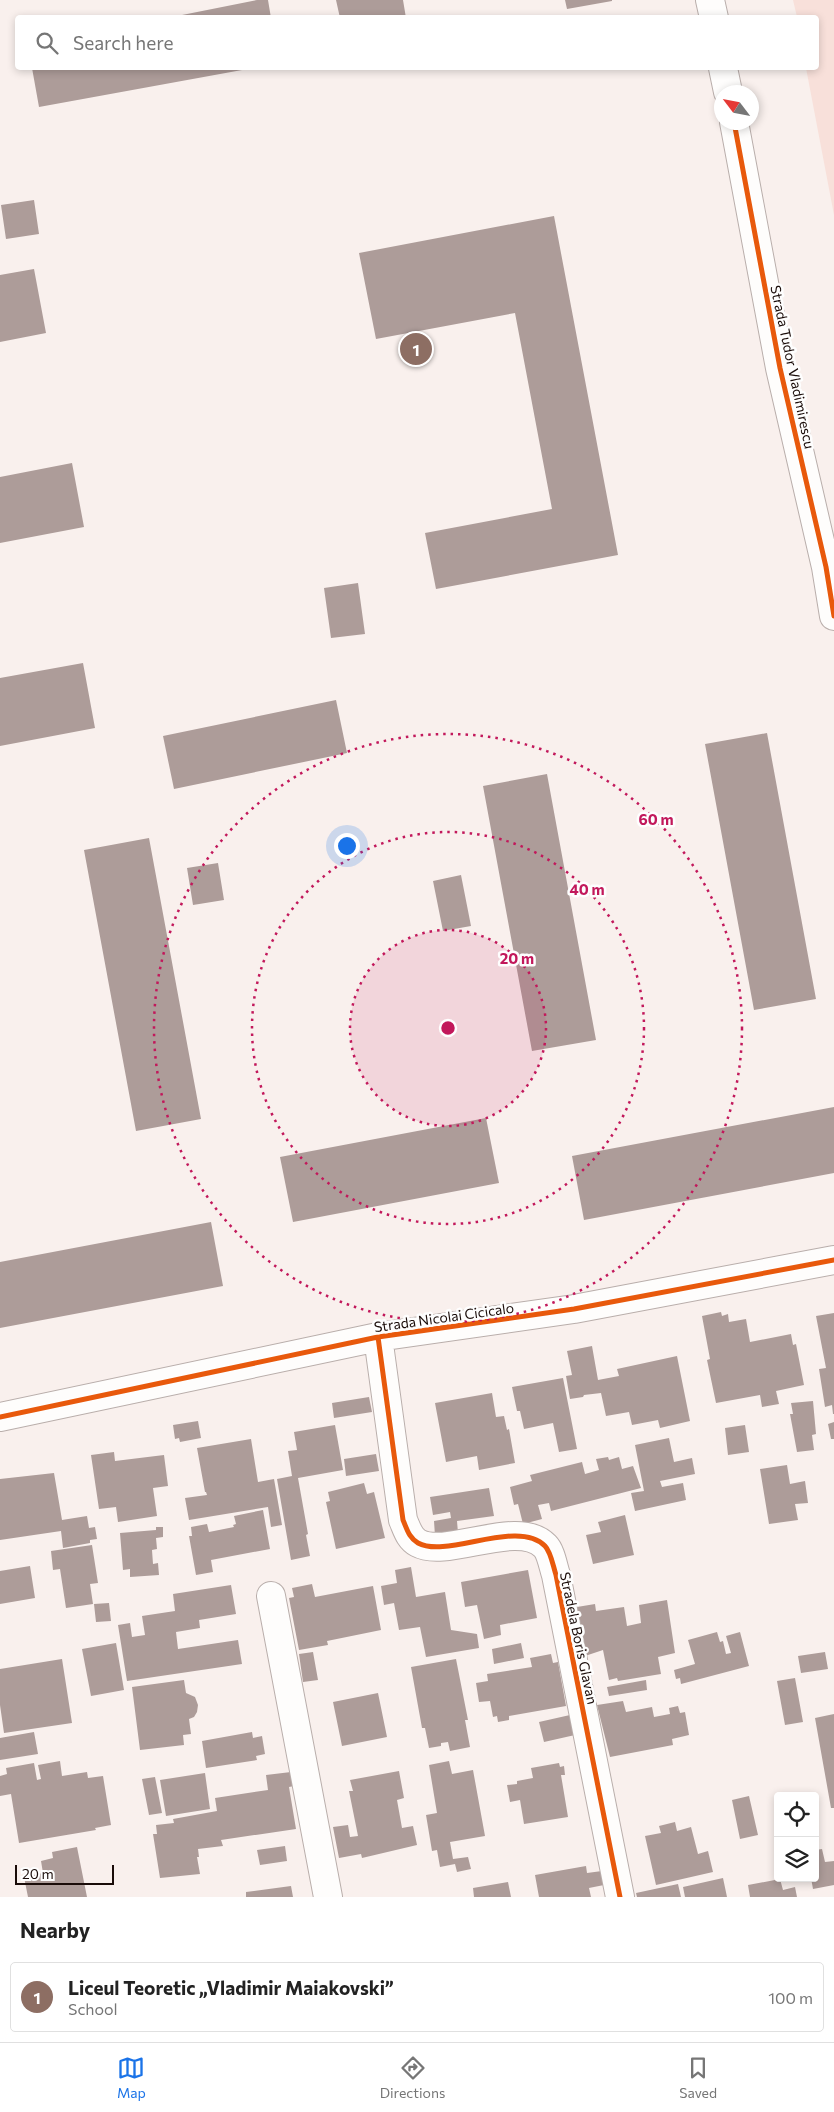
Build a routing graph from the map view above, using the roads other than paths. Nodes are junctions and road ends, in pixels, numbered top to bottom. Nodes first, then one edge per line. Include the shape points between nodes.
1 (710, 0) edge
2 (713, 15) edge
3 (723, 70) edge
4 (727, 85) edge
5 (735, 130) edge
6 (834, 616) edge
7 (834, 1260) edge
8 (378, 1337) junction
9 (0, 1417) edge
10 (271, 1596) dead end
11 (328, 1897) edge
12 (620, 1897) edge

1 - 2 street
3 - 4 street
5 - 6 street, Strada Tudor Vladimirescu via 780,368
7 - 8 street, Strada Nicolai Cicicalo via 574,1309
8 - 9 street, Strada Nicolai Cicicalo
8 - 12 street, Stradela Boris Glavan via 403,1520 411,1537 418,1543 434,1546 519,1535 536,1539 547,1547 556,1575
10 - 11 street

